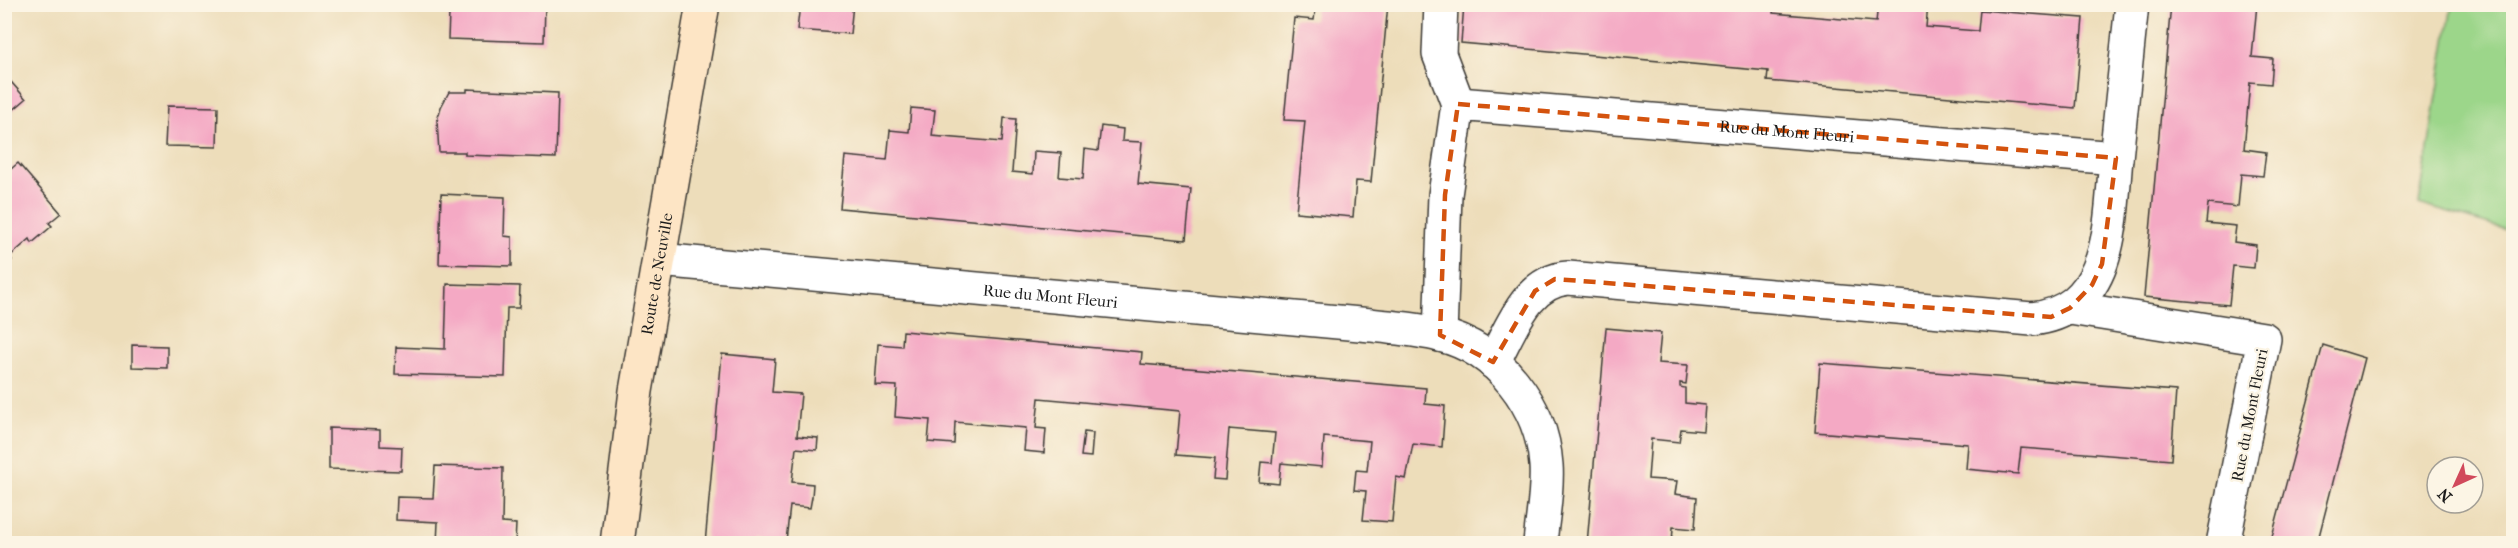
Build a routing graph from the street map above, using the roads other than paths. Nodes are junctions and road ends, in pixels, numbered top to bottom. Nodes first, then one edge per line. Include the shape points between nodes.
1 (703, 4) edge
2 (1441, 4) edge
3 (2132, 4) edge
4 (1458, 104) junction
5 (2116, 158) junction
6 (659, 260) junction
7 (2070, 308) junction
8 (1440, 335) junction
9 (1492, 362) junction
10 (617, 543) edge
11 (1540, 543) edge
12 (2223, 543) edge

1 - 6 main road, Route de Neuville
2 - 4 street via 1439,54
3 - 5 street, Rue du Mont Fleuri
4 - 5 street, Rue du Mont Fleuri
4 - 8 street via 1444,207
5 - 7 street, Rue du Mont Fleuri via 2102,264 2092,285
6 - 8 street, Rue du Mont Fleuri via 1359,324
6 - 10 main road, Route de Neuville via 628,444
7 - 9 street, Rue du Mont Fleuri via 2051,317 2032,319 1555,279 1529,299
7 - 12 street, Rue du Mont Fleuri via 2264,339
8 - 9 street, Rue du Mont Fleuri
9 - 11 street, Rue du Mont Fleuri via 1515,384 1543,437 1546,468

